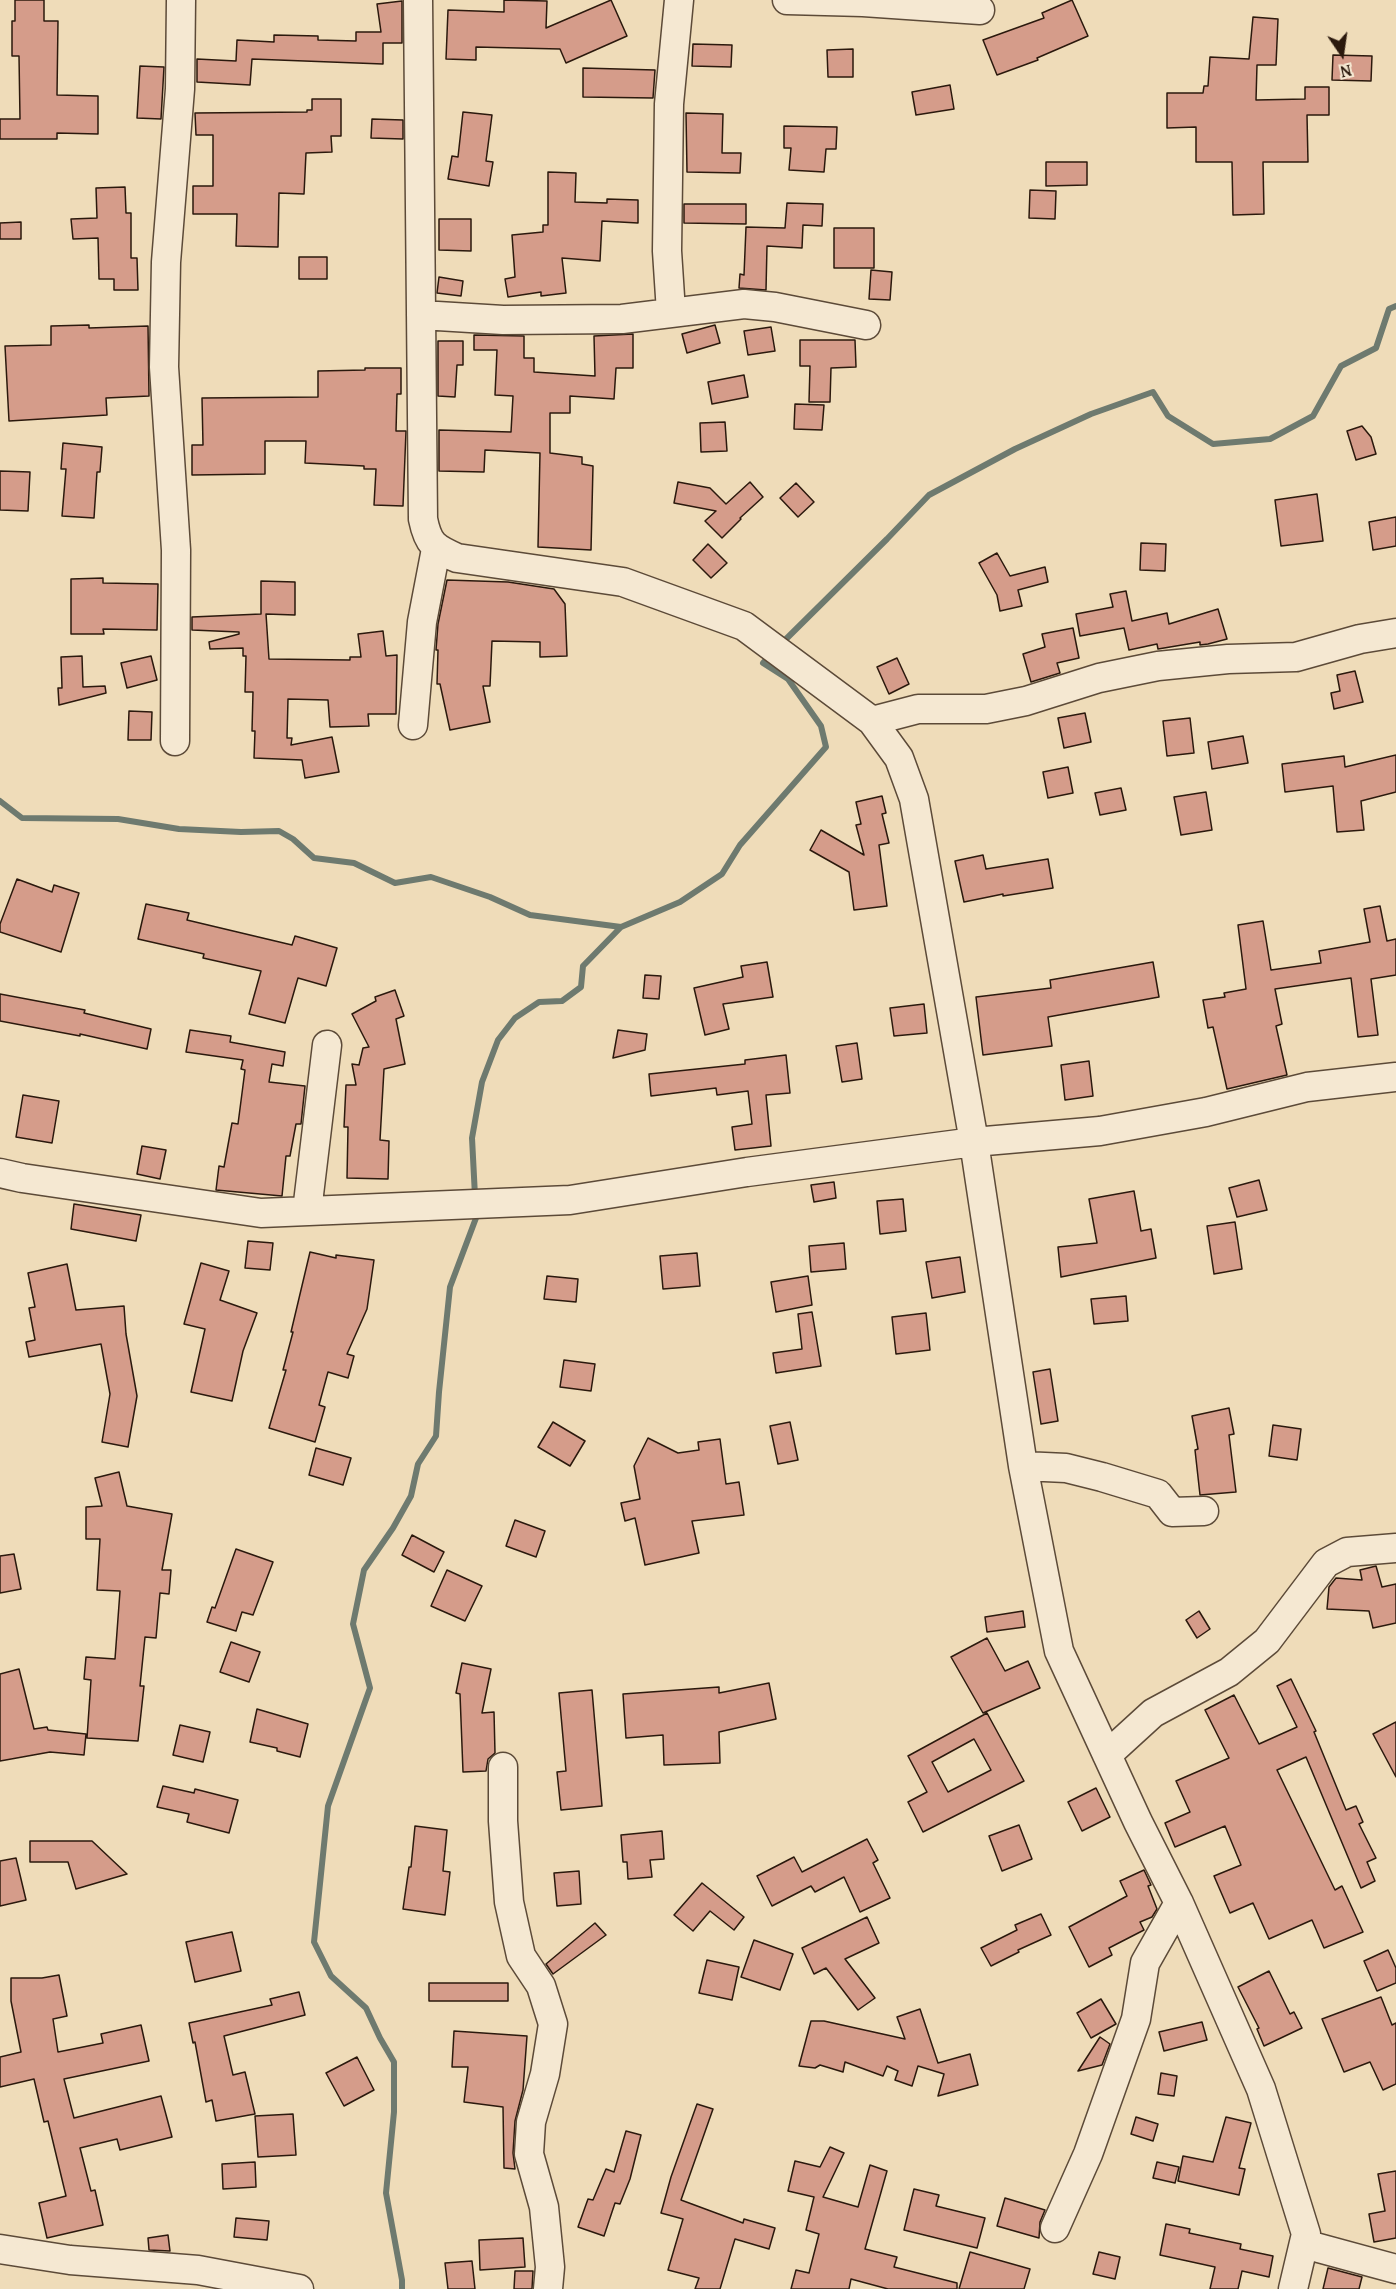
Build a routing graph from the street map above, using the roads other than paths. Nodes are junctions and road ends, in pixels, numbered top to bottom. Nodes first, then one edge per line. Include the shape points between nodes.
1 (181, 0) edge
2 (418, 0) edge
3 (679, 0) edge
4 (787, 0) edge
5 (980, 10) dead end
6 (671, 312) junction
7 (421, 315) junction
8 (866, 325) dead end
9 (436, 549) junction
10 (1396, 633) edge
11 (872, 721) junction
12 (413, 725) dead end
13 (175, 741) dead end
14 (327, 1045) dead end
15 (1396, 1077) edge
16 (974, 1142) junction
17 (0, 1173) edge
18 (307, 1211) junction
19 (1023, 1466) junction
20 (1204, 1511) dead end
21 (1396, 1548) edge
22 (1107, 1755) junction
23 (503, 1767) dead end
24 (1179, 1903) junction
25 (1055, 2228) dead end
26 (1304, 2244) junction
27 (0, 2249) edge
28 (1396, 2269) edge
29 (299, 2289) edge
30 (548, 2289) edge
31 (1293, 2289) edge

1 - 13 street via 180,89 166,262 164,367 177,550
2 - 7 street
3 - 6 street via 669,104 667,251
4 - 5 street
6 - 7 street via 622,319 503,320
6 - 8 street via 744,304
7 - 9 street via 423,519 426,535
9 - 11 street via 457,558 623,582 744,626
9 - 12 street via 422,622
10 - 11 street via 1296,657 1228,658 1158,666 986,709 918,709
11 - 16 street via 899,758 914,799
14 - 18 street
15 - 16 street via 1307,1087 1206,1112 1100,1131
16 - 18 street via 570,1200
16 - 19 street
17 - 18 street via 261,1213
19 - 20 street via 1093,1474 1158,1494 1172,1512
19 - 22 street via 1059,1651
21 - 22 street via 1347,1552 1326,1563 1267,1641 1229,1672 1153,1713
22 - 24 street
23 - 30 street via 509,1902 521,1956 541,1986 553,2024 545,2074 531,2122 530,2154 544,2207 550,2267
24 - 25 street via 1145,1963 1136,2019 1088,2154
24 - 26 street via 1261,2089 1306,2234
26 - 28 street
26 - 31 street
27 - 29 street via 70,2260 198,2270

